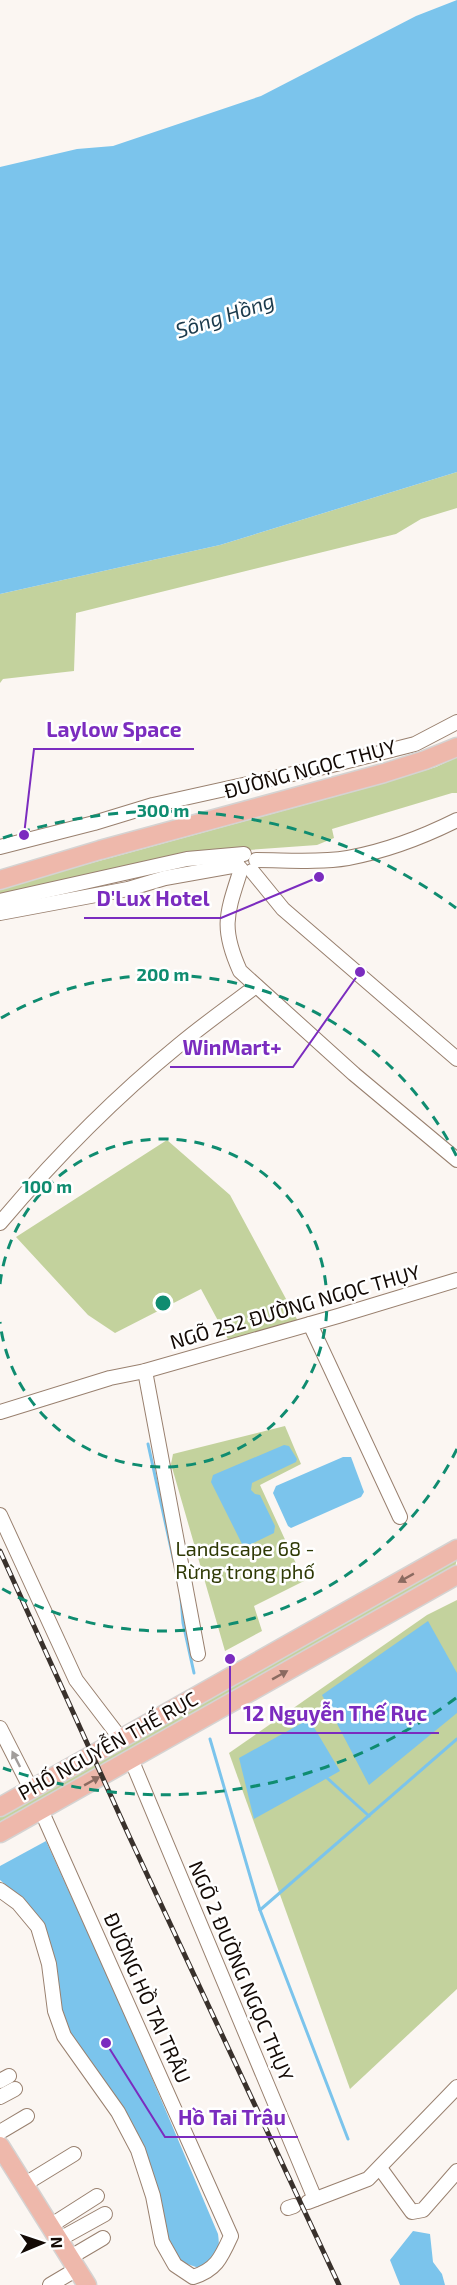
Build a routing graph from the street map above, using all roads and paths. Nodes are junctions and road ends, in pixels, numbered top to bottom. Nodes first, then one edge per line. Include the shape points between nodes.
1 (457, 722) edge
2 (457, 747) edge
3 (457, 820) edge
4 (0, 847) edge
5 (246, 864) junction
6 (0, 880) edge
7 (0, 901) edge
8 (0, 913) edge
9 (256, 986) junction
10 (457, 1059) edge
11 (457, 1160) edge
12 (0, 1223) edge
13 (457, 1280) edge
14 (310, 1324) junction
15 (145, 1371) junction
16 (0, 1412) edge
17 (0, 1515) edge
18 (400, 1517) dead end
19 (457, 1549) edge
20 (457, 1575) edge
21 (198, 1654) dead end
22 (0, 1728) edge
23 (121, 1738) junction
24 (131, 1759) junction
25 (31, 1789) junction
26 (0, 1807) edge
27 (41, 1810) junction
28 (0, 1833) edge
29 (0, 1890) edge
30 (457, 2087) edge
31 (15, 2089) dead end
32 (0, 2097) edge
33 (27, 2116) dead end
34 (0, 2132) edge
35 (74, 2154) dead end
36 (2, 2155) edge
37 (380, 2168) junction
38 (457, 2171) edge
39 (25, 2184) junction
40 (97, 2196) dead end
41 (105, 2214) dead end
42 (54, 2233) junction
43 (103, 2238) dead end
44 (73, 2264) junction
45 (50, 2285) edge
46 (87, 2285) edge

1 - 4 street, ĐƯỜNG NGỌC THỤY via 415,744 153,805
2 - 6 main road, ĐƯỜNG NGỌC THỤY via 394,770
3 - 5 street via 417,839 348,858
5 - 7 street via 187,859
5 - 8 street
5 - 9 street via 228,908 227,933 240,971
5 - 10 street via 283,909
9 - 11 street
9 - 12 street via 177,1046 124,1094 54,1162
13 - 14 street, NGÕ 252 ĐƯỜNG NGỌC THỤY
14 - 15 street, NGÕ 252 ĐƯỜNG NGỌC THỤY
14 - 18 street
15 - 16 street, NGÕ 252 ĐƯỜNG NGỌC THỤY
15 - 21 street
17 - 23 street via 76,1680
19 -> 23 main road, PHỐ NGUYỄN THẾ RỤC
24 -> 20 main road, PHỐ NGUYỄN THẾ RỤC
25 -> 22 street
23 - 25 main road, PHỐ NGUYỄN THẾ RỤC
27 -> 24 main road, PHỐ NGUYỄN THẾ RỤC
24 - 37 street, NGÕ 2 ĐƯỜNG NGỌC THỤY via 311,2200 360,2183
25 - 26 main road, PHỐ NGUYỄN THẾ RỤC
27 - 28 main road, PHỐ NGUYỄN THẾ RỤC
27 - 29 street, ĐƯỜNG HỒ TAI TRÂU via 231,2236 220,2260 205,2273 193,2277 175,2265 162,2242 138,2150 118,2112 64,2037 38,1927 18,1903
30 - 37 street
31 - 32 street
33 - 34 street
35 - 39 street
36 - 39 main road
37 - 38 street via 412,2212 423,2210
39 - 42 main road
40 - 42 street
41 - 42 street
42 - 44 main road
43 - 44 street
44 - 45 street
44 - 46 main road

